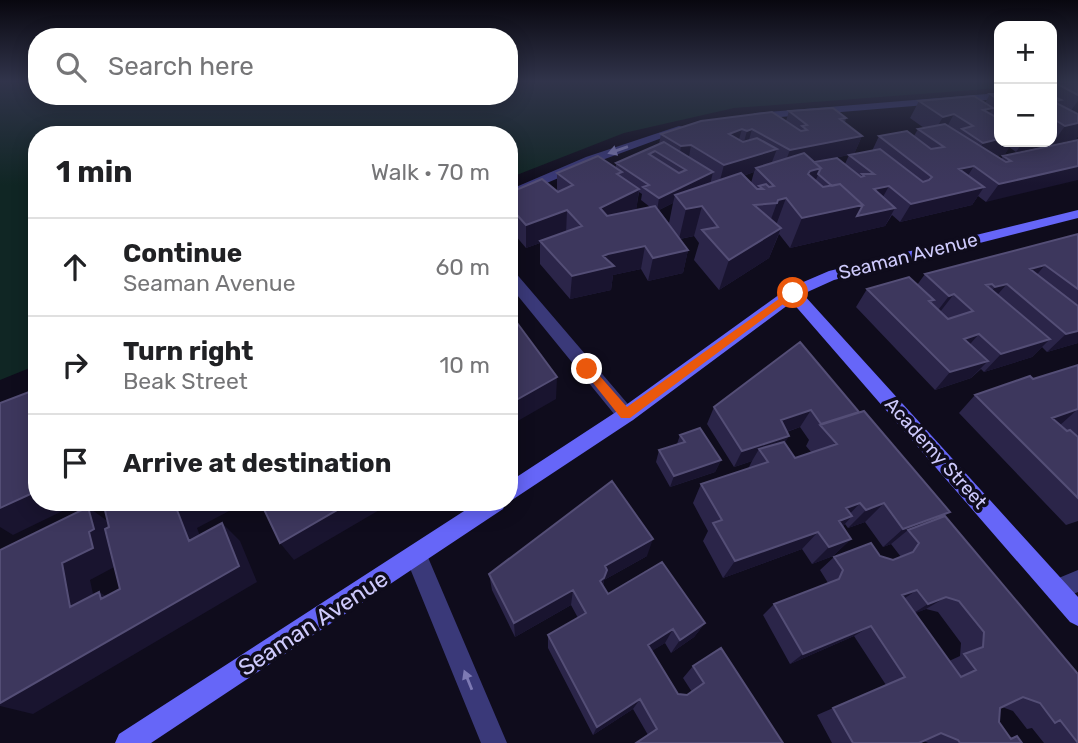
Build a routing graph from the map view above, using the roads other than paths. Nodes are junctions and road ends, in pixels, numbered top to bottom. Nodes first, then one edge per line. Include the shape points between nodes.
1 (763, 116) edge
2 (747, 117) edge
3 (699, 125) edge
4 (518, 191) edge
5 (1078, 214) edge
6 (518, 286) edge
7 (793, 293) junction
8 (626, 415) junction
9 (518, 487) edge
10 (483, 511) edge
11 (416, 556) junction
12 (1078, 581) edge
13 (1057, 590) junction
14 (1078, 614) edge
15 (128, 743) edge
16 (494, 743) edge

1 - 2 street
3 -> 4 street via 590,160
5 - 7 street, Seaman Avenue via 829,276
6 - 8 street
7 - 8 street, Seaman Avenue
7 - 13 street, Academy Street
8 - 9 street, Seaman Avenue
10 - 11 street, Seaman Avenue
11 - 15 street, Seaman Avenue
16 -> 11 street
12 - 13 street
13 - 14 street, Academy Street

